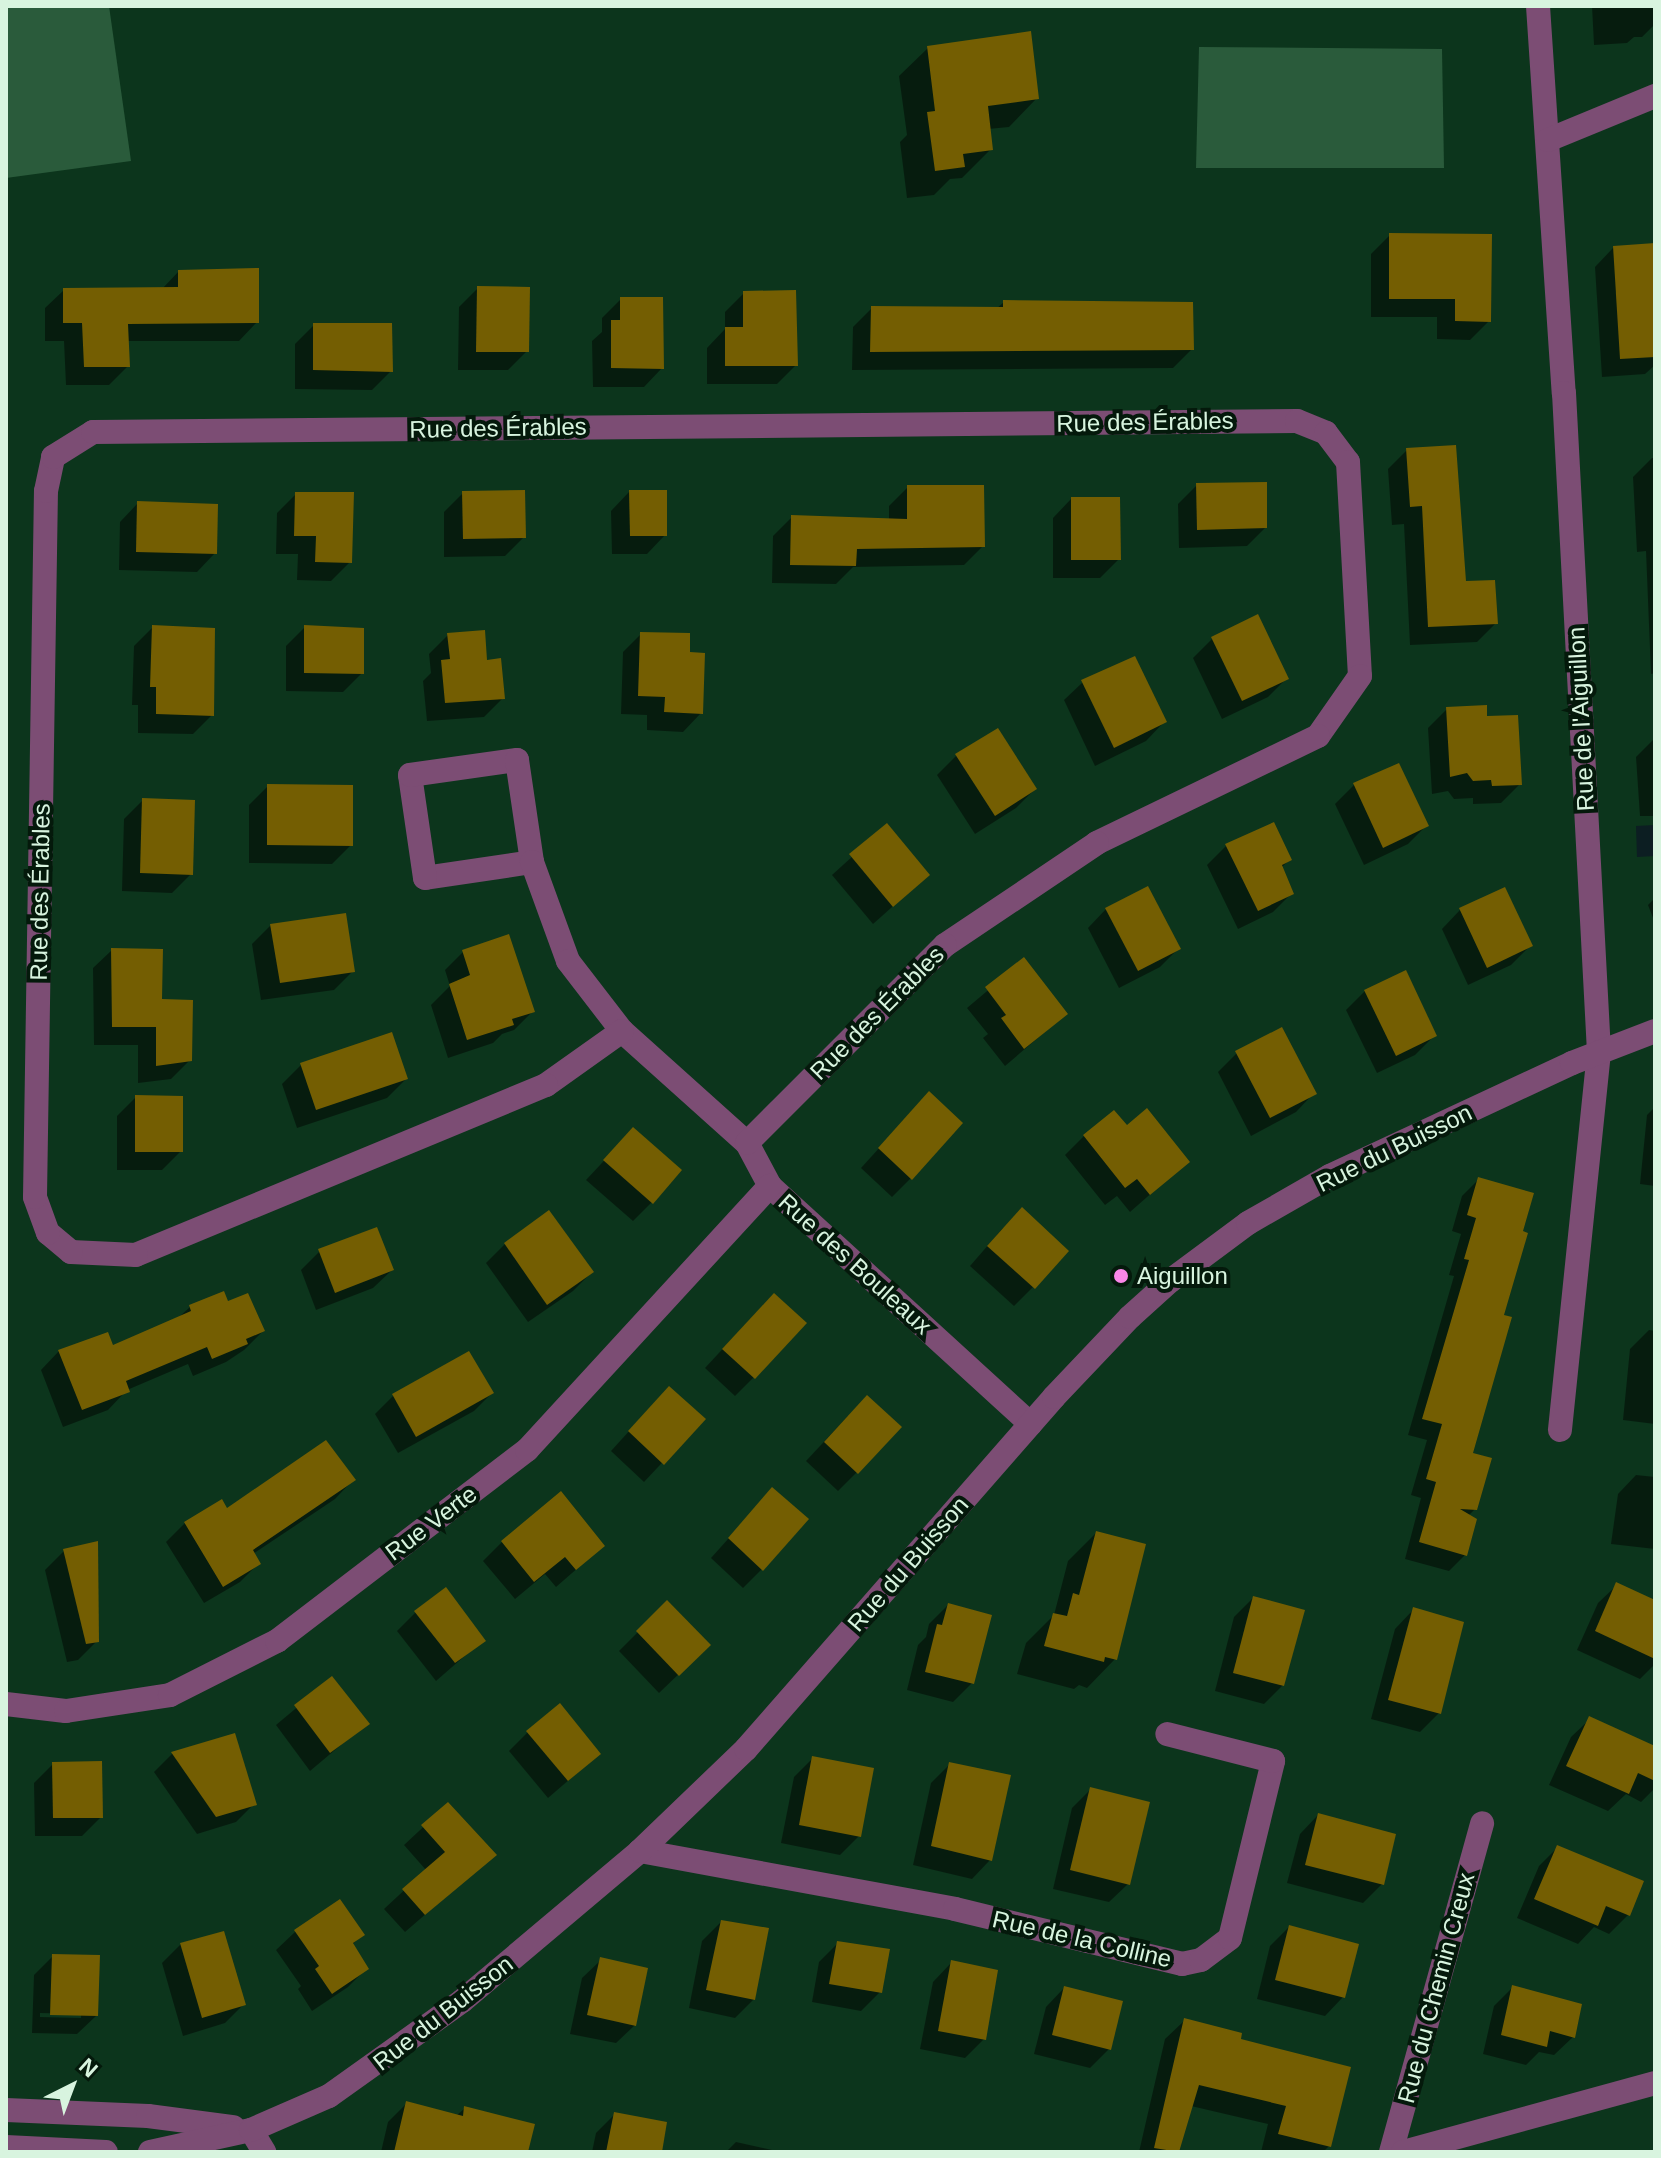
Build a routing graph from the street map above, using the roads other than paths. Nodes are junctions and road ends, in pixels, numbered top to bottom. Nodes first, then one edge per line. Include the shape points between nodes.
1 (1538, 6) edge
2 (1655, 96) edge
3 (1548, 140) junction
4 (532, 862) junction
5 (622, 1031) junction
6 (1655, 1031) edge
7 (1599, 1052) junction
8 (747, 1143) junction
9 (770, 1186) junction
10 (1031, 1424) junction
11 (1560, 1430) dead end
12 (6, 1704) edge
13 (1167, 1734) dead end
14 (1482, 1823) dead end
15 (640, 1851) junction
16 (1655, 2083) edge
17 (6, 2110) edge
18 (251, 2130) junction
19 (6, 2147) edge
20 (106, 2152) edge
21 (150, 2152) edge
22 (264, 2152) edge
23 (1391, 2152) edge
24 (1403, 2152) edge

1 - 3 street, Rue de l'Aiguillon
2 - 3 street
3 - 7 street, Rue de l'Aiguillon
4 - 4 street, Rue des Bouleaux via 517,760 410,775 425,878
4 - 5 street, Rue des Bouleaux via 568,961
5 - 8 street, Rue des Bouleaux
5 - 8 street, Rue des Érables via 546,1085 136,1255 71,1252 48,1233 35,1197 46,491 53,457 93,432 1297,421 1326,433 1348,462 1360,676 1318,736 1097,843 945,945
6 - 7 street, Rue du Buisson
7 - 10 street, Rue du Buisson via 1330,1176 1248,1223 1130,1317
7 - 11 street, Rue de l'Aiguillon
8 - 9 street, Rue des Bouleaux
9 - 10 street, Rue des Bouleaux
9 - 12 street, Rue Verte via 527,1450 277,1641 170,1695 66,1711
10 - 15 street, Rue du Buisson via 746,1749
13 - 15 street, Rue de la Colline via 1273,1761 1230,1938 1201,1960 1182,1964 955,1909
14 - 23 street, Rue du Chemin Creux
15 - 18 street, Rue du Buisson via 377,2066 329,2096
16 - 24 street
17 - 18 street via 148,2116
18 - 21 street, Rue du Buisson
18 - 22 street
19 - 20 street

